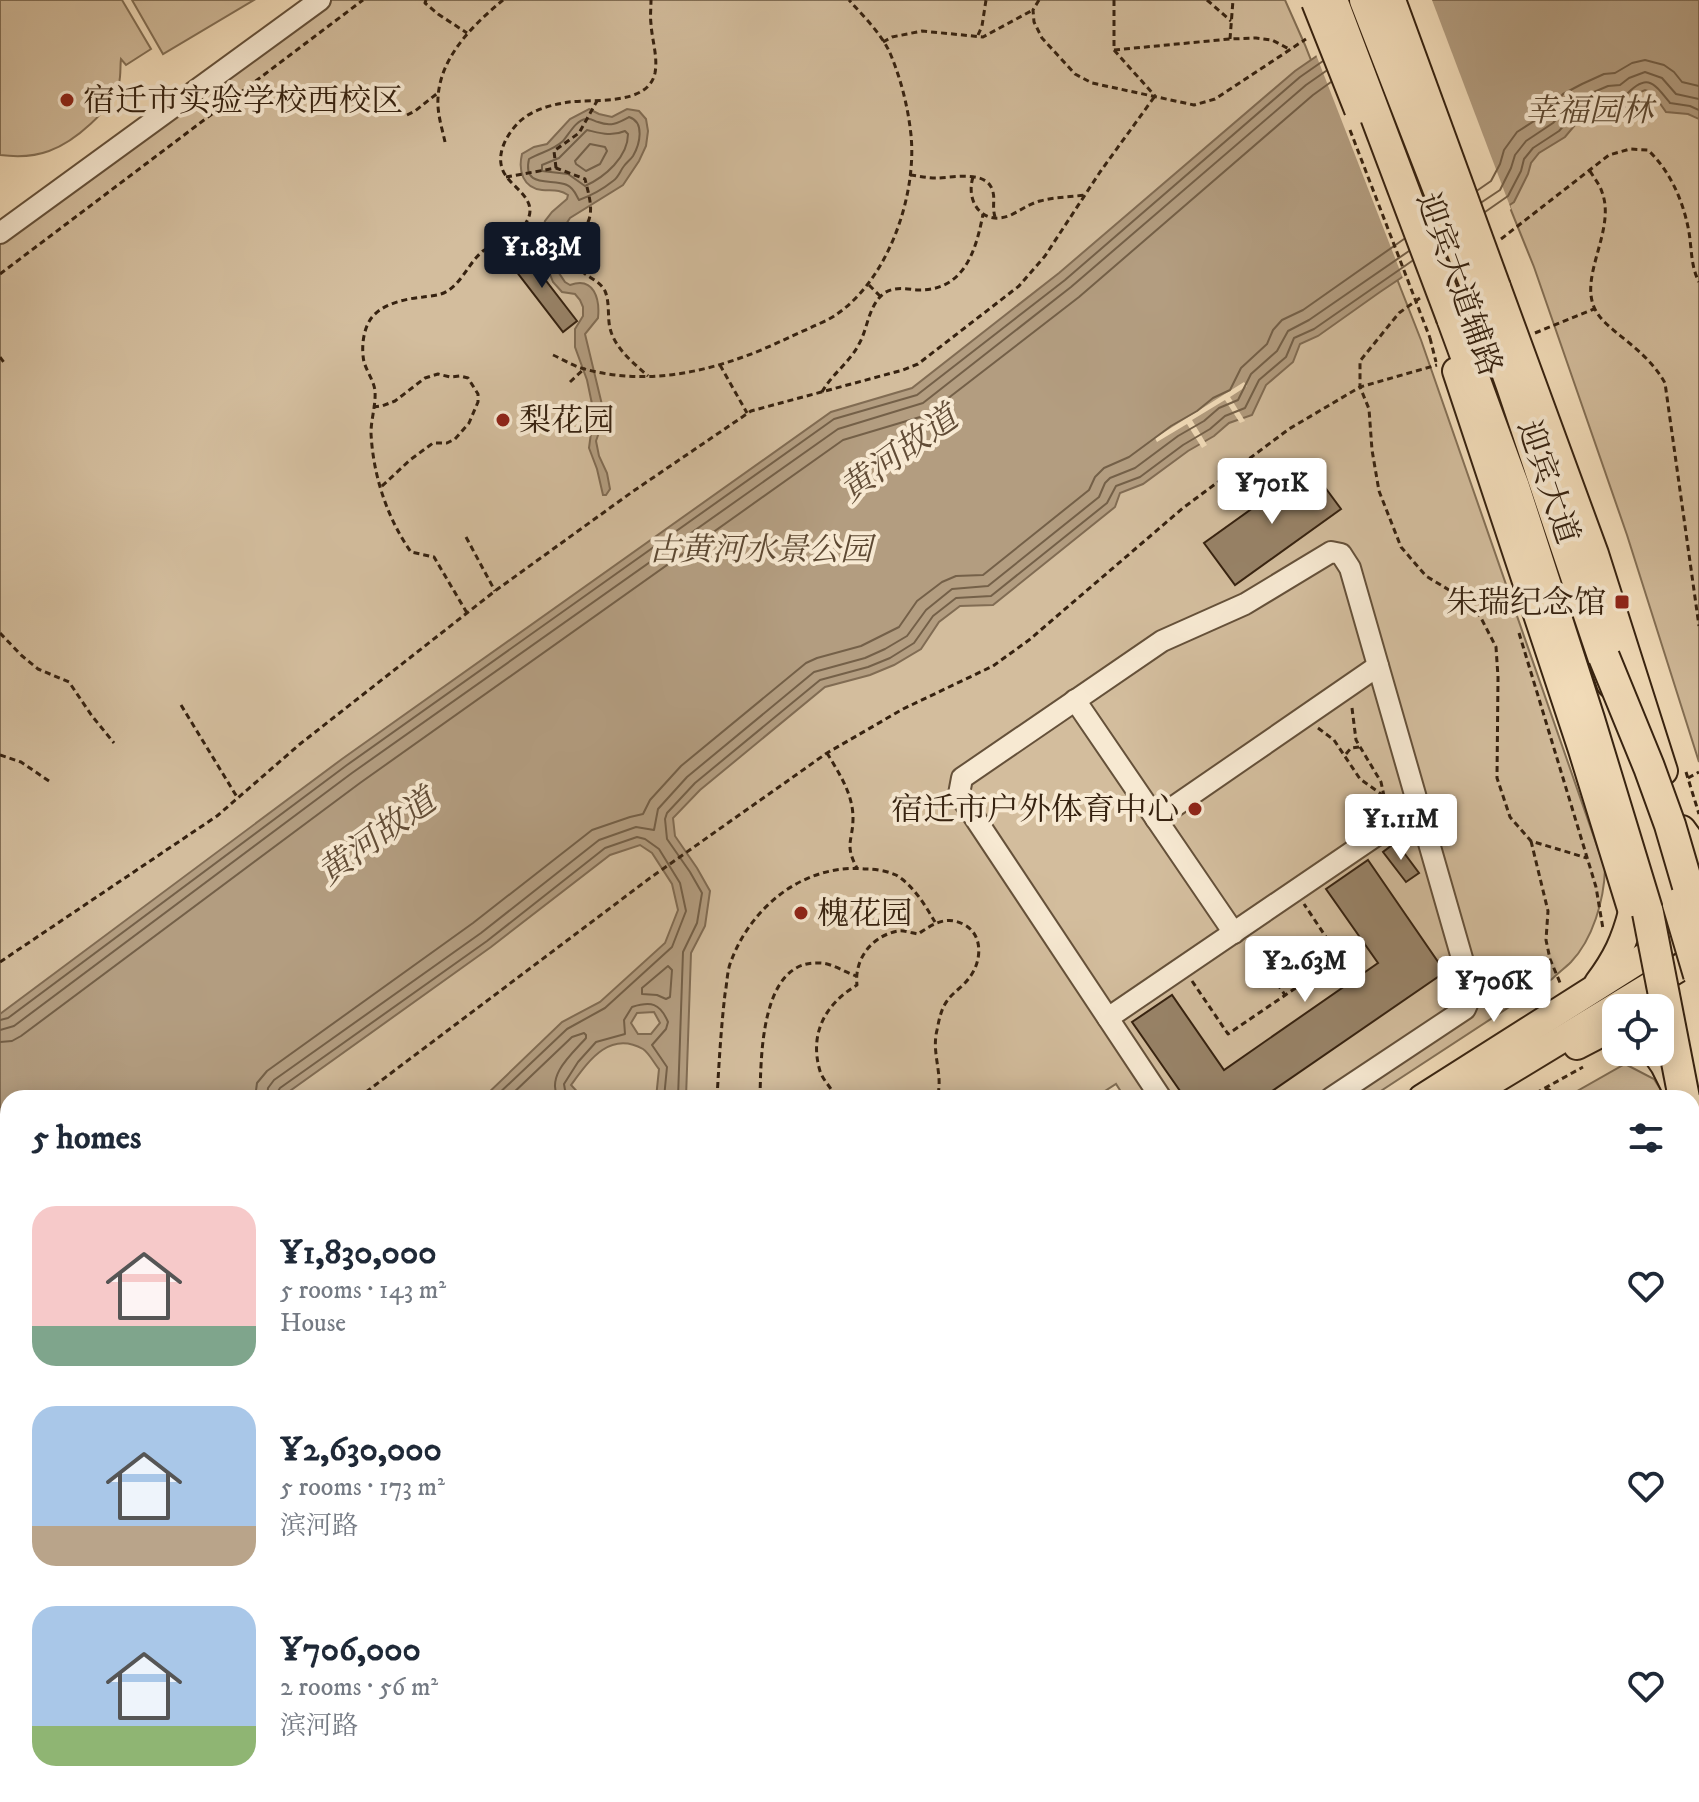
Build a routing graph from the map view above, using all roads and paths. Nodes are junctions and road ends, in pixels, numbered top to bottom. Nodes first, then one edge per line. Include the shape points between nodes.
1 (320, 0) edge
2 (363, 0) edge
3 (426, 0) edge
4 (503, 0) edge
5 (651, 0) edge
6 (849, 0) edge
7 (986, 0) edge
8 (1039, 0) edge
9 (1114, 0) edge
10 (1207, 0) edge
11 (1233, 0) edge
12 (1365, 0) edge
13 (1381, 0) edge
14 (1392, 0) edge
15 (1320, 1) edge
16 (1033, 10) junction
17 (1231, 21) junction
18 (467, 33) junction
19 (977, 36) junction
20 (1309, 37) dead end
21 (1230, 39) junction
22 (883, 42) junction
23 (1114, 50) junction
24 (1291, 50) junction
25 (439, 92) junction
26 (1155, 96) junction
27 (597, 101) junction
28 (407, 115) dead end
29 (1349, 126) dead end
30 (1420, 138) junction
31 (445, 142) dead end
32 (556, 168) junction
33 (1590, 171) dead end
34 (910, 175) junction
35 (506, 177) junction
36 (973, 177) junction
37 (1085, 195) junction
38 (983, 214) junction
39 (995, 217) junction
40 (0, 233) edge
41 (0, 274) edge
42 (867, 284) junction
43 (880, 296) junction
44 (1594, 309) junction
45 (1435, 332) junction
46 (1530, 335) dead end
47 (553, 355) dead end
48 (0, 357) edge
49 (5, 364) dead end
50 (720, 365) junction
51 (585, 368) junction
52 (648, 376) junction
53 (570, 382) dead end
54 (821, 392) junction
55 (373, 407) junction
56 (747, 413) junction
57 (381, 487) junction
58 (466, 537) dead end
59 (495, 591) junction
60 (467, 613) junction
61 (1699, 626) edge
62 (1517, 627) dead end
63 (0, 633) edge
64 (1604, 657) junction
65 (1378, 666) junction
66 (1349, 686) junction
67 (1075, 700) junction
68 (181, 705) dead end
69 (1303, 718) junction
70 (114, 743) dead end
71 (1359, 747) junction
72 (827, 753) junction
73 (0, 755) edge
74 (1345, 755) junction
75 (1699, 772) edge
76 (1688, 778) dead end
77 (49, 781) dead end
78 (1384, 796) junction
79 (238, 798) junction
80 (1418, 807) junction
81 (1156, 819) junction
82 (1401, 819) junction
83 (1682, 829) junction
84 (1531, 841) dead end
85 (1699, 852) edge
86 (857, 868) junction
87 (1699, 885) edge
88 (1295, 891) junction
89 (1640, 912) junction
90 (935, 922) junction
91 (1699, 923) edge
92 (1237, 931) junction
93 (1699, 956) edge
94 (1644, 958) junction
95 (0, 962) edge
96 (1614, 963) junction
97 (1183, 968) junction
98 (1699, 975) edge
99 (856, 976) junction
100 (1563, 990) dead end
101 (1591, 992) junction
102 (1653, 994) edge
103 (1657, 994) edge
104 (1285, 996) junction
105 (1108, 1018) junction
106 (1602, 1025) edge
107 (1602, 1033) edge
108 (1593, 1062) dead end
109 (1674, 1064) edge
110 (1665, 1066) edge
111 (1545, 1088) junction
112 (369, 1090) edge
113 (717, 1090) edge
114 (760, 1090) edge
115 (833, 1090) edge
116 (940, 1090) edge
117 (1156, 1090) edge
118 (1343, 1090) edge
119 (1435, 1090) edge
120 (1480, 1090) edge
121 (1493, 1090) edge
122 (1541, 1090) edge
123 (1549, 1090) edge
124 (1681, 1090) edge
125 (1683, 1090) edge
126 (1683, 1090) edge

1 - 40 street
2 - 41 path
3 - 18 path
4 - 18 path
5 - 27 path via 654,77 637,93
6 - 22 path
7 - 19 path
8 - 16 path
9 - 23 path
10 - 17 path
11 - 17 path
12 - 30 highway, 迎宾大道, bridge
13 - 30 highway, bridge
14 - 83 main road, 迎宾大道辅路, bridge via 1595,554
15 - 45 main road, 迎宾大道辅路, bridge
15 - 89 highway, 迎宾大道, bridge via 1514,487 1589,719
16 - 19 path
16 - 26 path via 1042,38 1075,74 1092,83
17 - 21 path
18 - 25 path via 448,63
19 - 22 path via 922,31
20 - 24 path
21 - 23 path
21 - 24 path via 1266,38
22 - 34 path via 904,92 912,138
23 - 26 path
24 - 26 path via 1215,99 1194,105
25 - 28 path
25 - 31 path
26 - 37 path
27 - 32 path via 579,133 554,151
27 - 35 path via 541,108 524,118 504,143 501,167
29 - 45 path, bridge
30 - 64 highway, 迎宾大道, bridge
32 - 35 path
32 - 52 path via 585,179 591,206 573,254 575,264 606,292 615,342
33 - 44 path via 1602,189 1606,219 1592,276
34 - 36 path
34 - 42 path via 897,231
35 - 55 path via 530,205 526,224 482,252 448,290 406,298 371,318 363,338 364,363 375,389
36 - 38 path via 970,194
36 - 39 path via 986,182 993,193
37 - 39 path via 1038,201 1012,215
37 - 54 path via 1019,286 918,364
38 - 39 path
38 - 43 path via 971,259 950,282
42 - 43 path
42 - 50 path via 836,315
43 - 54 path via 861,341
44 - 46 path
44 - 61 path via 1665,383
45 - 72 path via 1437,365 1360,387 1289,429 1183,508 993,666
45 - 89 main road, 迎宾大道辅路 via 1504,513
47 - 51 path
48 - 49 path
50 - 52 path
50 - 56 path
51 - 52 path
51 - 53 path
54 - 56 path
55 - 57 path via 371,432
55 - 57 path via 395,401 438,374 468,378 478,394 469,423 455,439 433,443
56 - 59 path
57 - 60 path via 400,537 411,552 434,557
58 - 59 path
59 - 60 path
60 - 79 path
62 - 96 path
63 - 70 path via 38,669 69,682
64 - 91 highway, bridge via 1670,825
64 - 98 highway, 迎宾大道, bridge
65 - 66 street
65 - 67 street via 1350,568 1341,554 1331,552 1245,604 1162,641
65 - 80 street
66 - 69 street
66 - 71 path
67 - 81 street
67 - 105 street via 962,778 959,794
68 - 79 path
69 - 74 path
69 - 81 street
71 - 74 path
71 - 78 path
72 - 86 path via 851,801 849,853
72 - 112 path via 650,878
73 - 77 path
74 - 78 path via 1360,779
75 - 76 path
78 - 82 path
79 - 95 path
80 - 82 street
80 - 118 street via 1472,993 1465,1009
81 - 92 street
82 - 88 street
83 - 85 main road
83 - 87 main road, 迎宾大道辅路
84 - 100 path via 1548,911 1550,959
86 - 90 path via 896,875 918,895
86 - 113 path via 793,885 743,934 729,966
88 - 92 street
88 - 104 path via 1340,958
89 - 94 main road, 迎宾大道辅路
89 - 96 main road
89 - 125 highway, 迎宾大道, bridge
90 - 99 path via 918,934 900,931 883,937 860,958
90 - 116 path via 961,922 978,942 971,976 948,1000 934,1040
91 - 94 main road
92 - 97 street
92 - 104 path
93 - 103 main road
94 - 101 main road
94 - 102 main road, 迎宾大道辅路
96 - 101 main road
97 - 104 path via 1228,1034
97 - 105 street
99 - 114 path via 822,963 793,970 780,981 771,999
99 - 115 path via 857,985 842,994 820,1023 819,1069
101 - 119 main road
105 - 117 street
106 - 120 main road
107 - 121 main road
108 - 111 path
109 - 126 main road
110 - 124 main road
111 - 122 path
111 - 123 path

